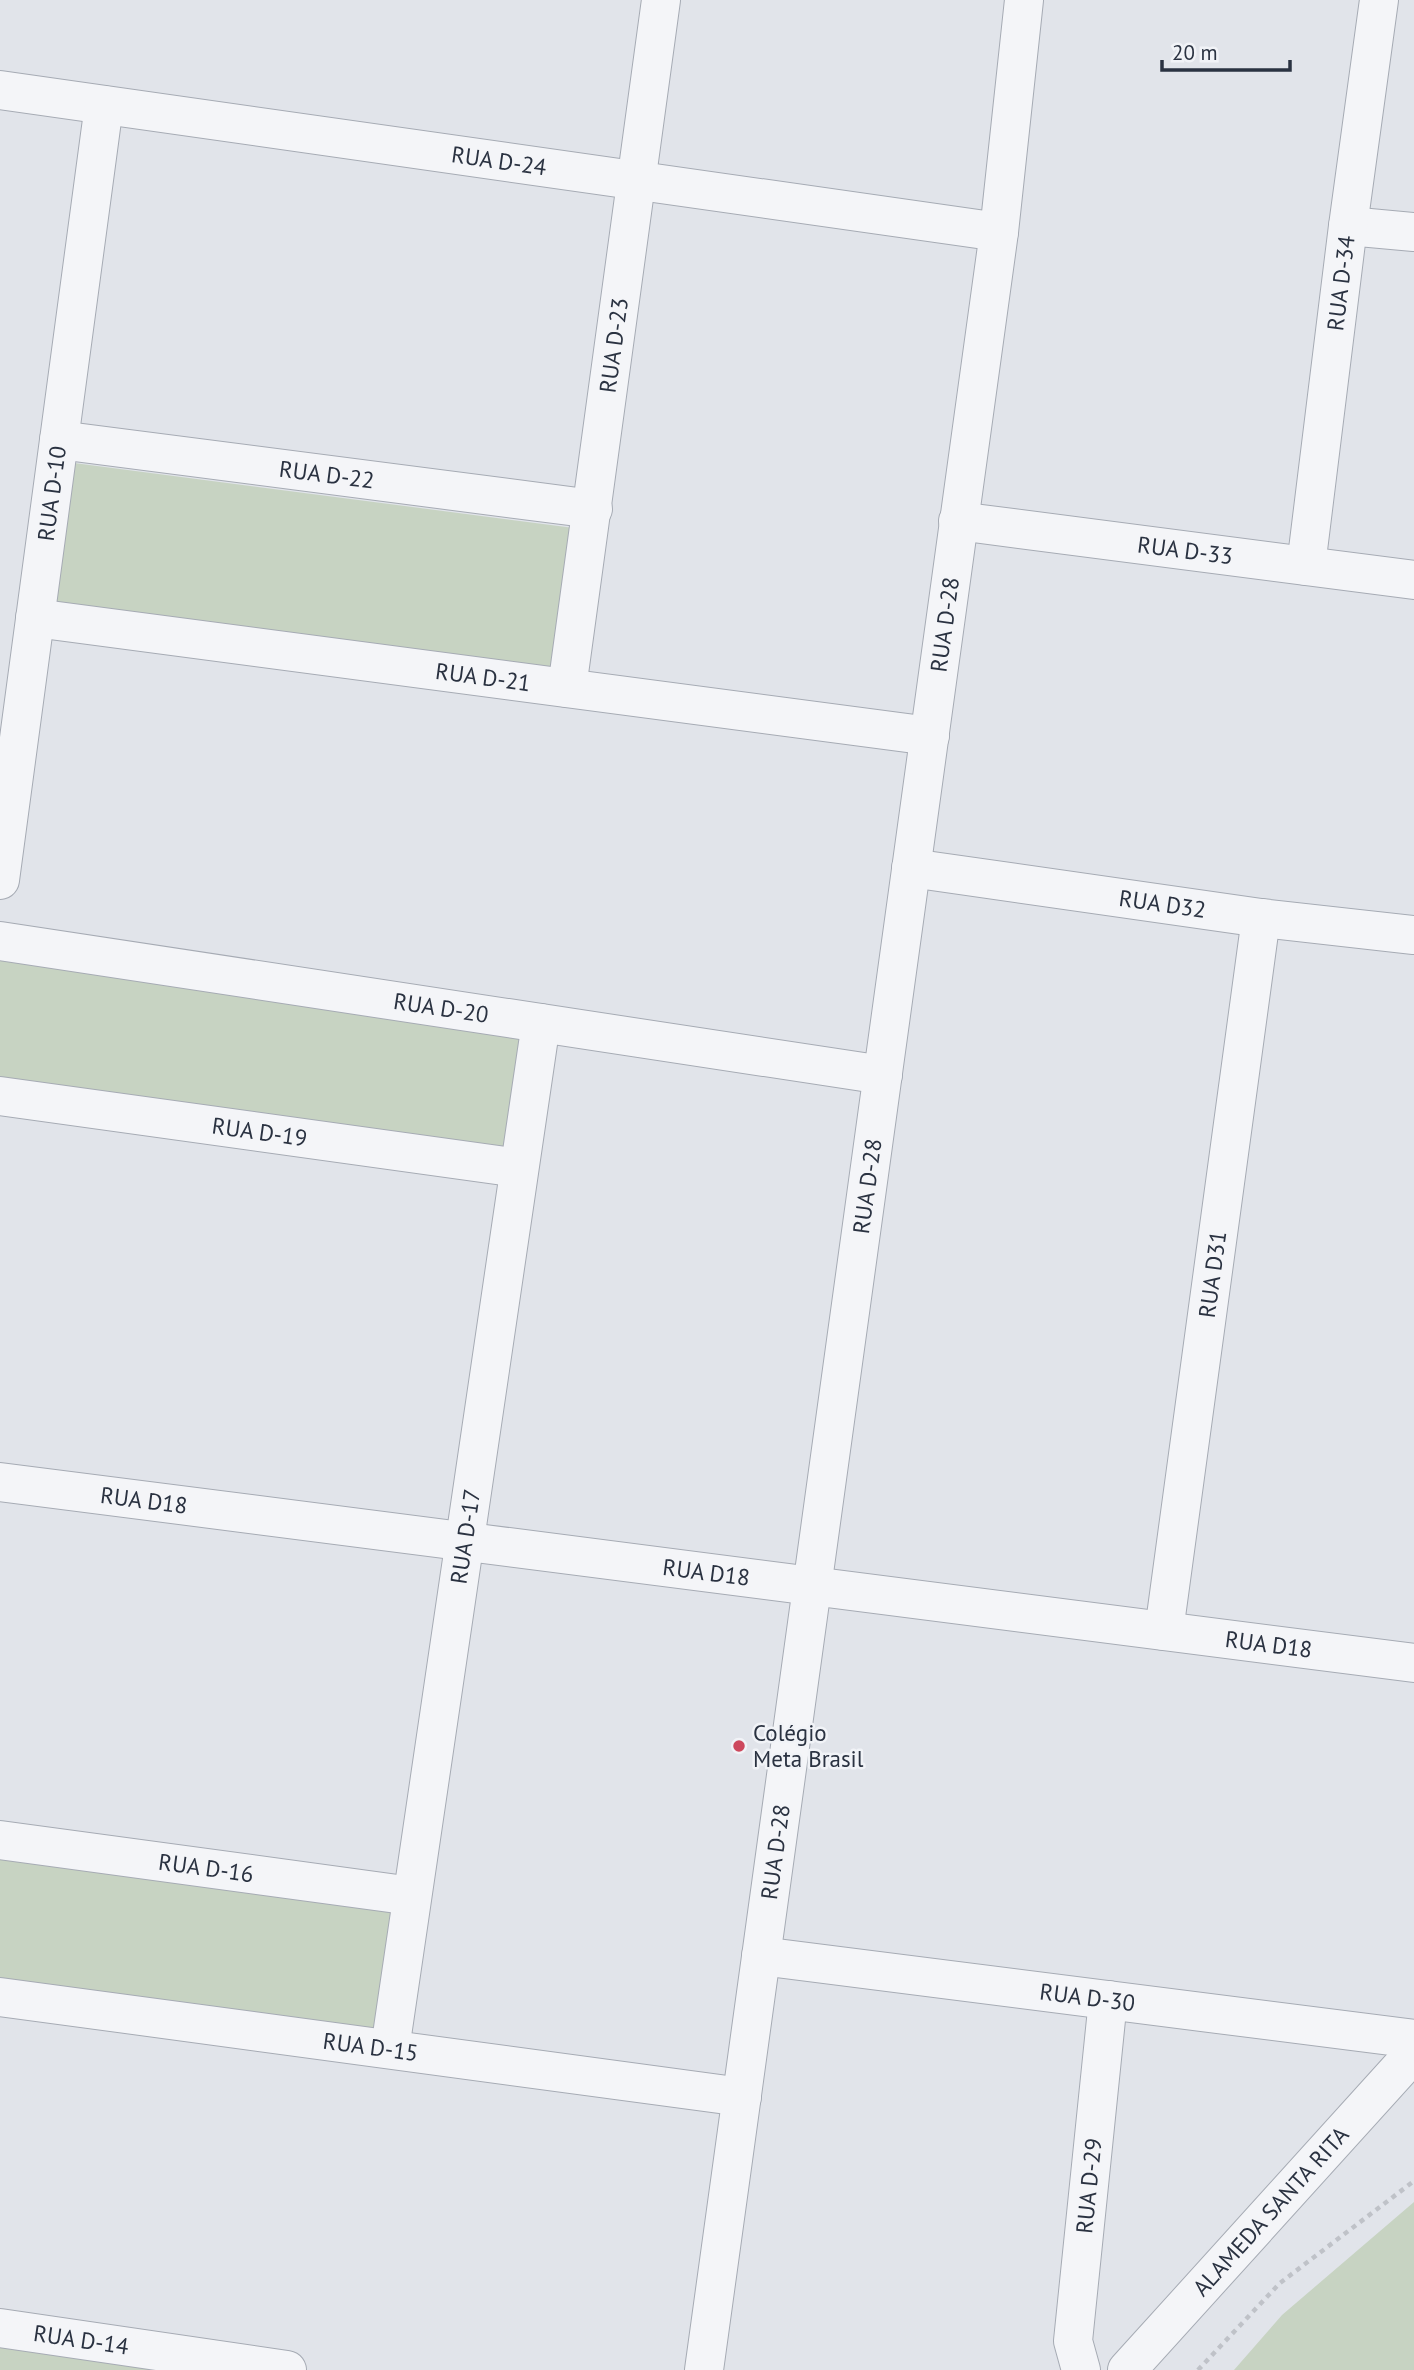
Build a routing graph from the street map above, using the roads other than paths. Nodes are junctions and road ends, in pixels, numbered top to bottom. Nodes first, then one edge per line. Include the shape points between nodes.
1 (661, 0) edge
2 (1024, 0) edge
3 (1379, 0) edge
4 (0, 90) edge
5 (104, 105) junction
6 (637, 180) junction
7 (1348, 226) junction
8 (999, 232) junction
9 (1414, 232) edge
10 (60, 440) junction
11 (593, 509) junction
12 (958, 521) junction
13 (1306, 566) junction
14 (1414, 580) edge
15 (35, 618) junction
16 (567, 688) junction
17 (930, 736) junction
18 (911, 868) junction
19 (0, 880) edge
20 (1261, 918) junction
21 (1414, 935) edge
22 (0, 941) edge
23 (541, 1023) junction
24 (883, 1075) junction
25 (0, 1096) edge
26 (519, 1168) junction
27 (0, 1482) edge
28 (464, 1541) junction
29 (813, 1586) junction
30 (1164, 1631) junction
31 (1414, 1662) edge
32 (0, 1840) edge
33 (412, 1896) junction
34 (761, 1956) junction
35 (0, 1997) edge
36 (1108, 2000) junction
37 (1414, 2039) edge
38 (390, 2049) junction
39 (1414, 2053) edge
40 (742, 2097) junction
41 (0, 2328) edge
42 (287, 2370) edge
43 (704, 2370) edge
44 (1081, 2370) edge
45 (1127, 2370) edge

1 - 6 street, RUA D-23
2 - 8 street, RUA D-28
3 - 7 street, RUA D-34
4 - 5 street, RUA D-24
5 - 6 street, RUA D-24
5 - 10 street, RUA D-10
6 - 8 street, RUA D-24
6 - 11 street, RUA D-23
7 - 9 street
7 - 13 street, RUA D-34
8 - 12 street, RUA D-28
10 - 11 street, RUA D-22
10 - 15 street, RUA D-10
11 - 16 street, RUA D-23
12 - 13 street, RUA D-33
12 - 17 street, RUA D-28
13 - 14 street, RUA D-33
15 - 16 street, RUA D-21
15 - 19 street, RUA D-10
16 - 17 street, RUA D-21
17 - 18 street, RUA D-28
18 - 20 street, RUA D32
18 - 24 street, RUA D-28
20 - 21 street, RUA D32
20 - 30 street, RUA D31
22 - 23 street, RUA D-20
23 - 24 street, RUA D-20
23 - 26 street, RUA D-17
24 - 29 street, RUA D-28
25 - 26 street, RUA D-19
26 - 28 street, RUA D-17
27 - 28 street, RUA D18
28 - 29 street, RUA D18
28 - 33 street, RUA D-17
29 - 30 street, RUA D18
29 - 34 street, RUA D-28
30 - 31 street, RUA D18
32 - 33 street, RUA D-16
33 - 38 street, RUA D-17
34 - 36 street, RUA D-30
34 - 40 street, RUA D-28
35 - 38 street, RUA D-15
36 - 37 street, RUA D-30
36 - 44 street, RUA D-29 via 1073,2341
38 - 40 street, RUA D-15
39 - 45 street, ALAMEDA SANTA RITA
40 - 43 street, RUA D-28
41 - 42 street, RUA D-14

